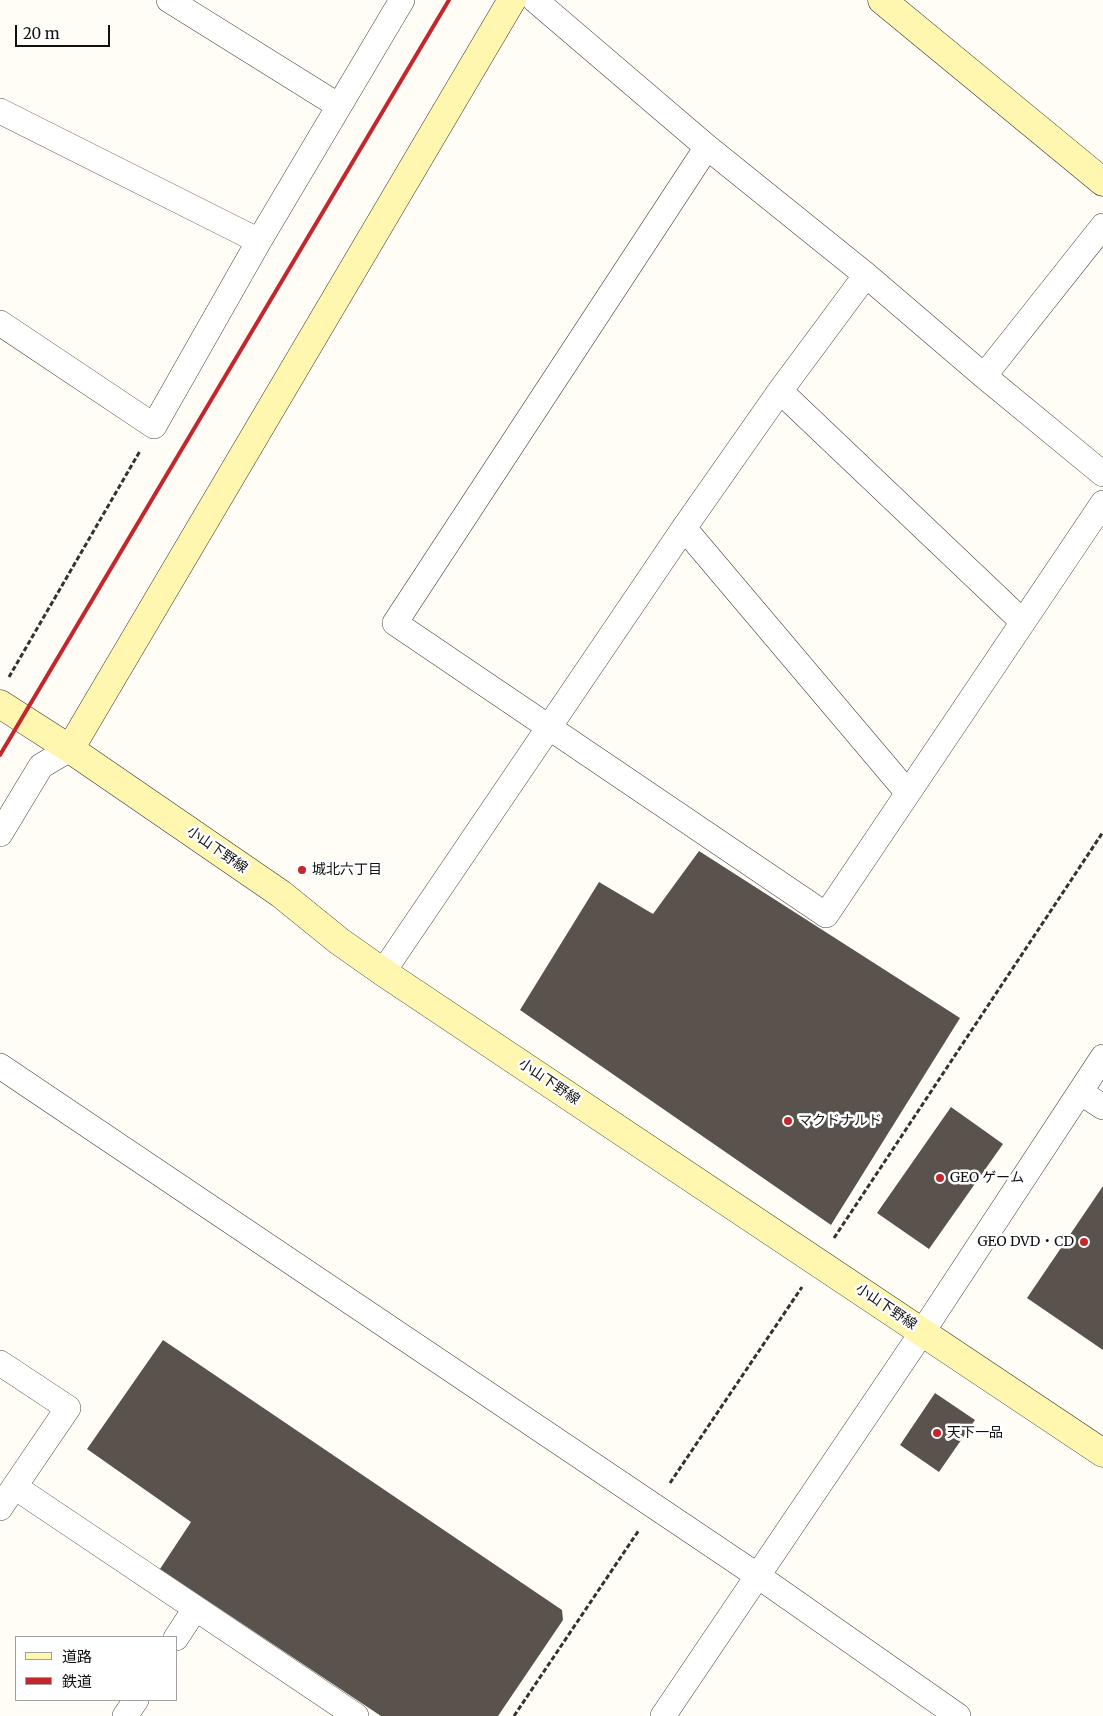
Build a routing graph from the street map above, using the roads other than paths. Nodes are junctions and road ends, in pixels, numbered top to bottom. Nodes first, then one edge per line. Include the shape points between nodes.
1 (169, 0) edge
2 (402, 0) edge
3 (512, 0) edge
4 (535, 0) edge
5 (882, 0) edge
6 (339, 106) junction
7 (0, 110) edge
8 (707, 147) junction
9 (1103, 182) edge
10 (1103, 226) edge
11 (259, 241) junction
12 (866, 274) junction
13 (0, 323) edge
14 (984, 376) junction
15 (780, 391) junction
16 (1103, 474) edge
17 (1103, 503) edge
18 (684, 528) junction
19 (1023, 622) junction
20 (2, 694) edge
21 (549, 726) junction
22 (70, 750) junction
23 (908, 792) junction
24 (0, 834) edge
25 (383, 972) junction
26 (1103, 1057) edge
27 (0, 1066) edge
28 (1080, 1092) junction
29 (1103, 1107) edge
30 (923, 1331) junction
31 (0, 1362) edge
32 (1103, 1453) edge
33 (15, 1487) junction
34 (0, 1508) edge
35 (758, 1576) junction
36 (196, 1609) junction
37 (177, 1636) edge
38 (135, 1701) edge
39 (126, 1716) edge
40 (356, 1716) edge
41 (662, 1716) edge
42 (958, 1716) edge

1 - 6 street
2 - 6 street
3 - 22 main road
4 - 8 street
5 - 9 main road
6 - 11 street
7 - 11 street
8 - 12 street
8 - 21 street via 395,623
10 - 14 street
11 - 13 street via 154,426
12 - 14 street
12 - 15 street
14 - 16 street
15 - 18 street
15 - 19 street
17 - 19 street
18 - 21 street
18 - 23 street
19 - 23 street
20 - 22 main road, 小山下野線
21 - 23 street via 826,915
21 - 25 street
22 - 24 street via 41,766
22 - 25 main road, 小山下野線 via 281,894
25 - 30 main road, 小山下野線
26 - 28 street
27 - 35 street
28 - 29 street
28 - 30 street
30 - 32 main road, 小山下野線
30 - 35 street
31 - 33 street via 68,1408
33 - 34 street
33 - 36 street
35 - 41 street
35 - 42 street
36 - 37 street
36 - 40 street
38 - 39 street

